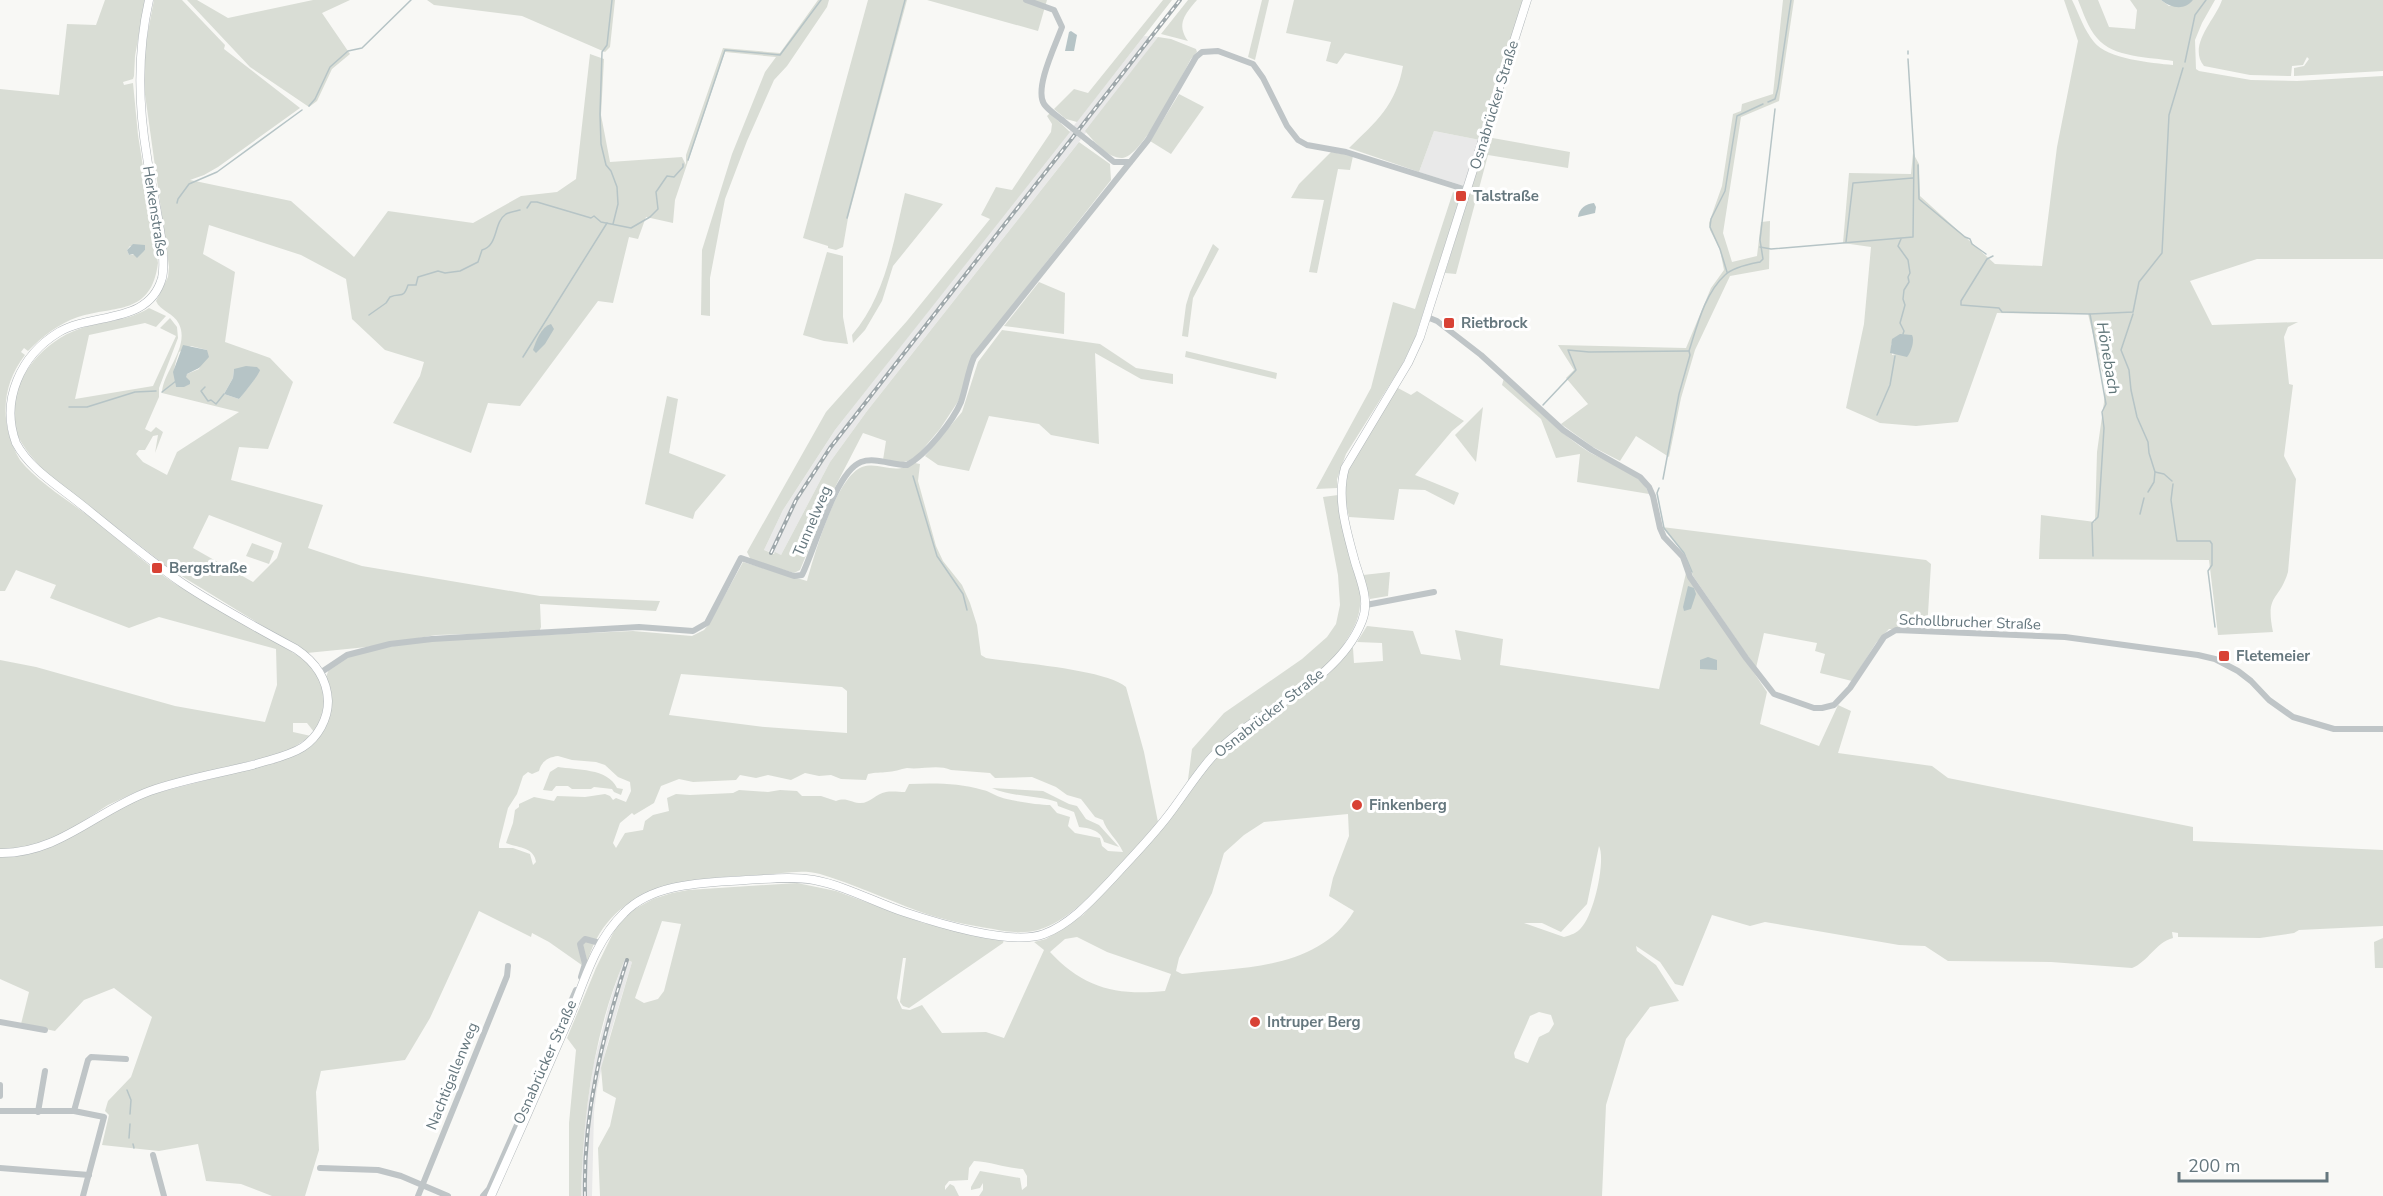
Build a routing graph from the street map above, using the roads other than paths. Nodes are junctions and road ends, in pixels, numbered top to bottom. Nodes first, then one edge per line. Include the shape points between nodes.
1 (149, 0) edge
2 (1026, 0) edge
3 (1527, 0) edge
4 (1114, 162) junction
5 (1130, 162) junction
6 (1116, 180) junction
7 (1467, 190) junction
8 (1427, 317) junction
9 (1434, 592) dead end
10 (1366, 605) junction
11 (320, 672) junction
12 (2383, 729) edge
13 (0, 853) edge
14 (600, 943) junction
15 (508, 966) dead end
16 (0, 1022) edge
17 (45, 1030) dead end
18 (126, 1059) dead end
19 (45, 1071) dead end
20 (0, 1085) edge
21 (0, 1096) edge
22 (0, 1111) edge
23 (74, 1111) junction
24 (38, 1112) junction
25 (153, 1155) dead end
26 (0, 1168) edge
27 (320, 1168) dead end
28 (89, 1175) junction
29 (421, 1184) junction
30 (83, 1196) edge
31 (164, 1196) edge
32 (417, 1196) edge
33 (448, 1196) edge
34 (483, 1196) edge
35 (491, 1196) edge

1 - 11 main road, Herkenstraße via 140,95 164,261 161,281 152,297 138,309 80,323 44,343 18,373 10,394 9,417 16,444 35,467 197,593 303,654
2 - 4 street, bridge via 1054,10 1062,27 1041,84 1044,105
3 - 7 main road, Osnabrücker Straße
4 - 5 street
4 - 6 street
5 - 6 street
5 - 7 street via 1159,123 1196,57 1202,52 1218,51 1246,60 1258,70 1298,140
6 - 11 street, Tunnelweg via 974,357 958,408 921,455 907,465 871,461 849,469 802,575 794,576 741,558 707,622 693,631 639,627 432,639 363,650
7 - 8 main road, Osnabrücker Straße
8 - 10 main road, Osnabrücker Straße via 1412,356 1350,456 1341,480 1342,504
8 - 12 street, Schollbrucher Straße via 1481,355 1563,430 1640,477 1653,496 1664,537 1683,557 1690,577 1774,694 1814,708 1834,705 1884,637 1896,630 2065,637 2215,659 2238,671 2293,717 2334,729
9 - 10 street
10 - 14 main road, Osnabrücker Straße via 1360,624 1341,655 1226,742 1158,828 1099,893 1043,935 1014,938 974,931 921,918 815,880 787,878 707,883 657,893 623,913
11 - 13 main road via 327,690 326,713 316,735 301,748 278,758 151,791 119,804 50,845
14 - 34 street, Osnabrücker Straße via 585,939 580,944 584,971
14 - 35 main road, Osnabrücker Straße
15 - 29 street, Nachtigallenweg
16 - 17 street
18 - 23 street via 88,1060
19 - 24 street
20 - 21 street
22 - 24 street
23 - 24 street
23 - 28 street via 104,1117
25 - 31 street
26 - 28 street
27 - 29 street via 371,1169
28 - 30 street
29 - 32 street, Nachtigallenweg
29 - 33 street

